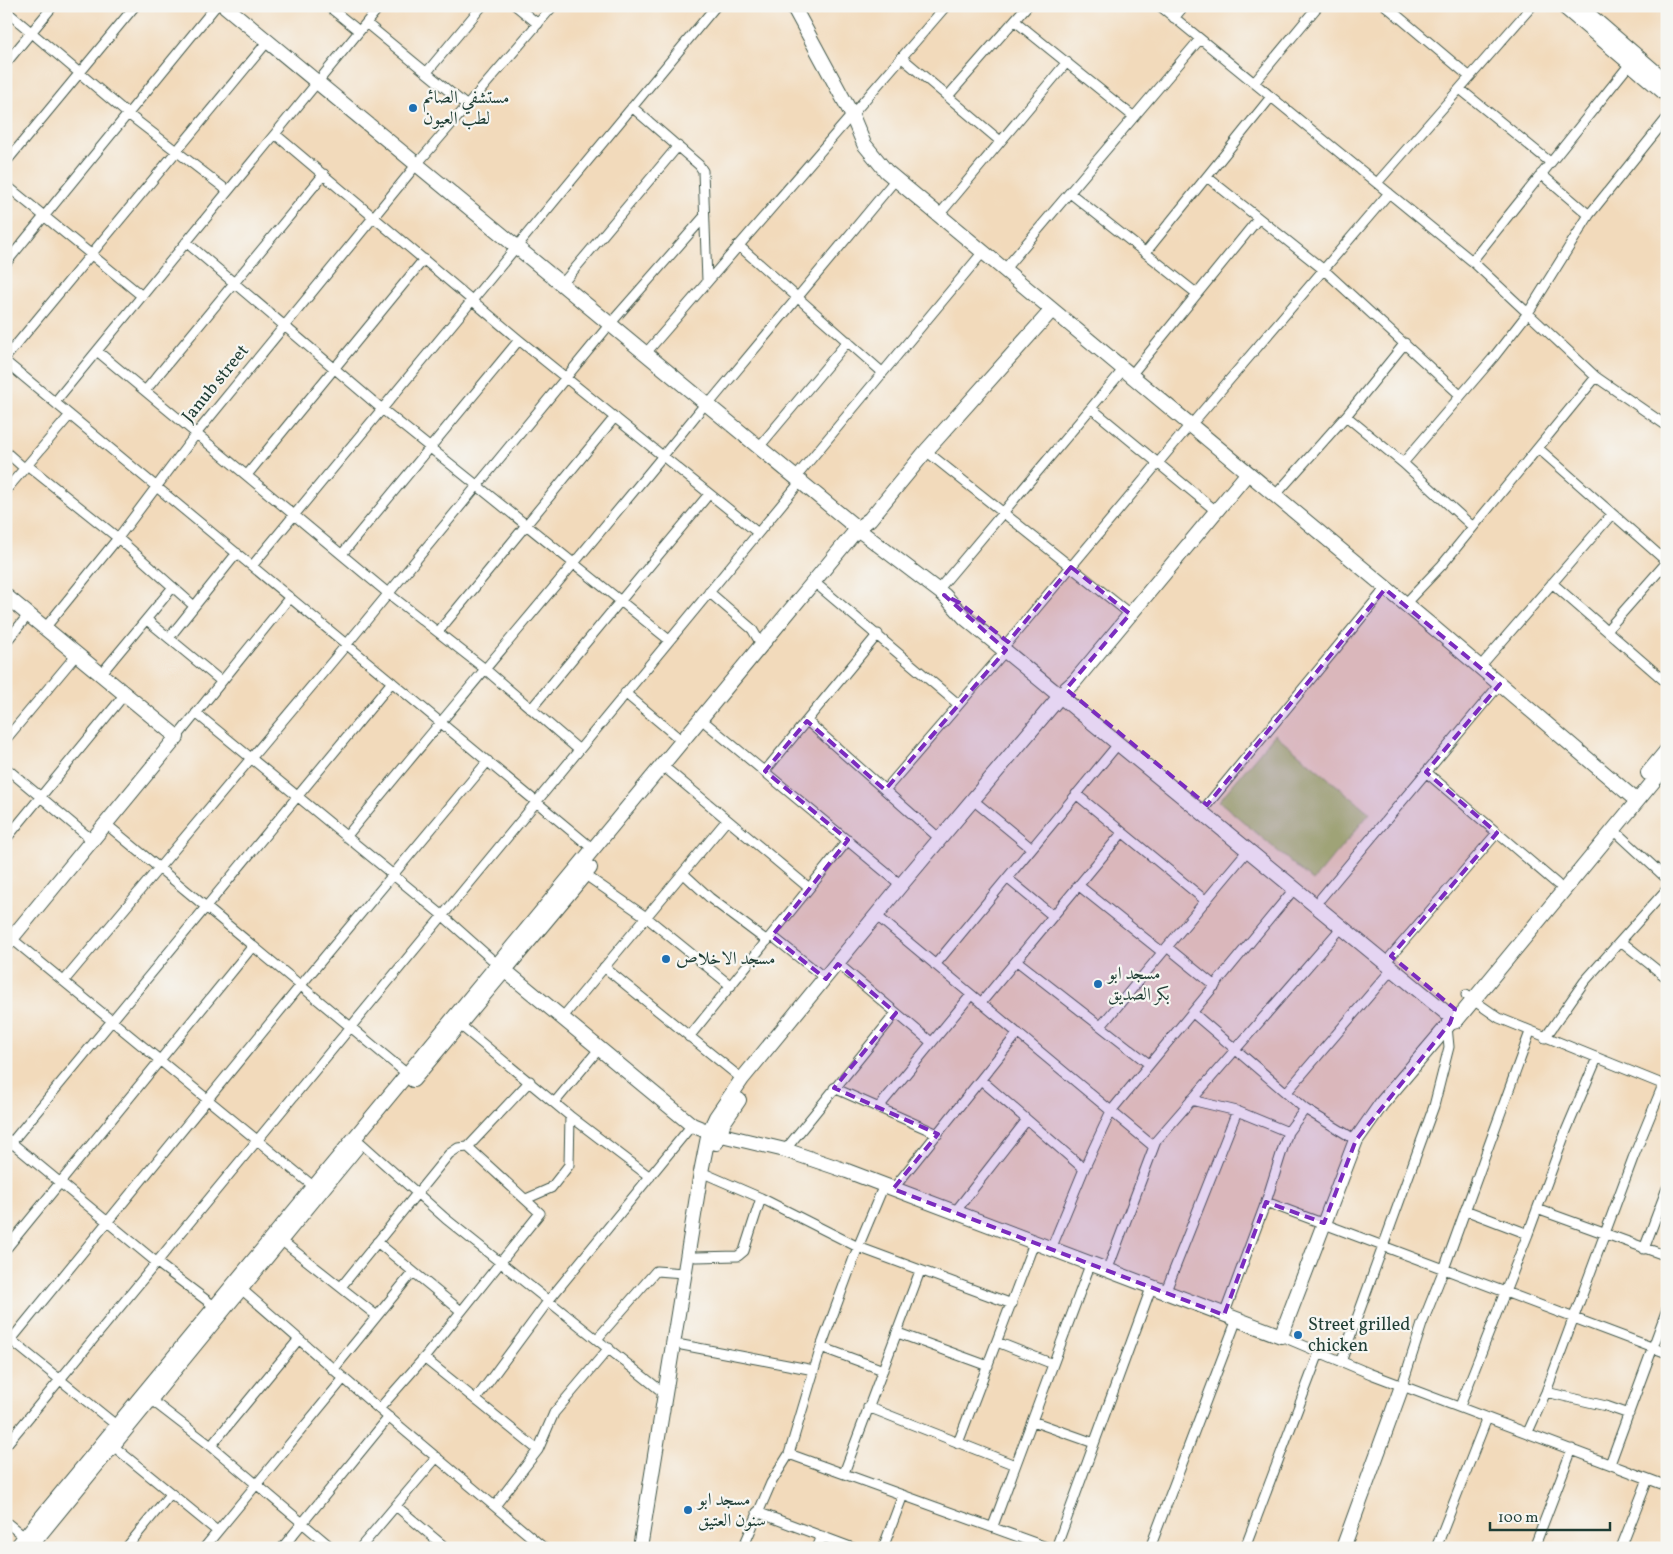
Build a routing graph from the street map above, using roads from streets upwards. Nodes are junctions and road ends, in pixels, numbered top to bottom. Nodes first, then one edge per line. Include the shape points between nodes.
1 (53, 6) edge
2 (135, 6) edge
3 (216, 6) edge
4 (225, 6) edge
5 (328, 6) edge
6 (380, 6) edge
7 (482, 6) edge
8 (516, 6) edge
9 (553, 6) edge
10 (716, 6) edge
11 (794, 6) edge
12 (802, 6) edge
13 (946, 6) edge
14 (1027, 6) edge
15 (1160, 6) edge
16 (1184, 6) edge
17 (1318, 6) edge
18 (1386, 6) edge
19 (1532, 6) edge
20 (1563, 6) edge
21 (1579, 6) edge
22 (6, 11) edge
23 (1174, 18) junction
24 (1015, 21) junction
25 (366, 23) junction
26 (538, 24) junction
27 (32, 32) junction
28 (359, 32) junction
29 (1200, 39) junction
30 (268, 41) junction
31 (901, 57) junction
32 (1633, 60) junction
33 (1067, 62) junction
34 (6, 63) edge
35 (427, 72) junction
36 (80, 74) junction
37 (1470, 77) junction
38 (317, 82) junction
39 (1667, 82) edge
40 (1254, 83) junction
41 (1460, 89) junction
42 (1667, 95) edge
43 (948, 96) junction
44 (1271, 97) junction
45 (467, 106) junction
46 (632, 107) junction
47 (854, 111) junction
48 (128, 114) junction
49 (1134, 117) junction
50 (1667, 118) edge
51 (275, 134) junction
52 (999, 140) junction
53 (678, 146) junction
54 (176, 152) junction
55 (6, 162) edge
56 (1550, 162) junction
57 (417, 164) junction
58 (324, 174) junction
59 (1541, 174) junction
60 (1207, 177) junction
61 (896, 179) junction
62 (1377, 183) junction
63 (6, 185) edge
64 (228, 191) junction
65 (1070, 193) junction
66 (1389, 193) junction
67 (944, 209) junction
68 (1590, 215) junction
69 (44, 217) junction
70 (374, 217) junction
71 (703, 218) junction
72 (1258, 219) junction
73 (186, 242) junction
74 (738, 245) junction
75 (517, 247) junction
76 (983, 252) junction
77 (1146, 252) junction
78 (91, 255) junction
79 (424, 259) junction
80 (1472, 261) junction
81 (6, 263) edge
82 (1009, 264) junction
83 (1324, 270) junction
84 (707, 281) junction
85 (235, 283) junction
86 (562, 284) junction
87 (1196, 293) junction
88 (142, 296) junction
89 (798, 297) junction
90 (473, 300) junction
91 (1052, 310) junction
92 (1528, 313) junction
93 (610, 324) junction
94 (286, 326) junction
95 (519, 340) junction
96 (848, 341) junction
97 (1405, 343) junction
98 (97, 351) junction
99 (646, 353) junction
100 (6, 357) edge
101 (8, 367) edge
102 (336, 367) junction
103 (1130, 370) junction
104 (882, 372) junction
105 (567, 377) junction
106 (1596, 377) junction
107 (145, 392) junction
108 (1460, 395) junction
109 (55, 402) junction
110 (707, 404) junction
111 (1091, 408) junction
112 (382, 409) junction
113 (70, 415) junction
114 (1346, 416) junction
115 (615, 417) junction
116 (1193, 422) junction
117 (1667, 426) edge
118 (196, 434) junction
119 (759, 447) junction
120 (430, 448) junction
121 (1538, 448) junction
122 (926, 451) junction
123 (6, 452) edge
124 (663, 456) junction
125 (1158, 463) junction
126 (1403, 463) junction
127 (26, 466) junction
128 (1247, 474) junction
129 (247, 476) junction
130 (798, 479) junction
131 (478, 486) junction
132 (157, 487) junction
133 (6, 490) edge
134 (1280, 490) junction
135 (710, 494) junction
136 (1216, 511) junction
137 (295, 514) junction
138 (1002, 514) junction
139 (1612, 514) junction
140 (526, 525) junction
141 (1473, 527) junction
142 (861, 531) junction
143 (758, 533) junction
144 (118, 538) junction
145 (237, 553) junction
146 (342, 554) junction
147 (1667, 562) edge
148 (574, 565) junction
149 (252, 566) junction
150 (1071, 567) junction
151 (1552, 583) junction
152 (173, 587) junction
153 (820, 587) junction
154 (1385, 589) junction
155 (709, 592) junction
156 (941, 593) junction
157 (389, 594) junction
158 (6, 596) edge
159 (808, 596) junction
160 (290, 597) junction
161 (1408, 601) junction
162 (621, 603) junction
163 (194, 606) junction
164 (29, 614) junction
165 (1130, 614) junction
166 (147, 620) junction
167 (45, 628) junction
168 (1608, 630) junction
169 (438, 632) junction
170 (878, 634) junction
171 (169, 638) junction
172 (669, 640) junction
173 (6, 642) edge
174 (347, 644) junction
175 (761, 644) junction
176 (1007, 646) junction
177 (77, 654) junction
178 (1485, 661) junction
179 (485, 669) junction
180 (101, 674) junction
181 (221, 681) junction
182 (392, 682) junction
183 (1500, 684) junction
184 (1667, 684) edge
185 (1068, 691) junction
186 (625, 693) junction
187 (125, 694) junction
188 (958, 704) junction
189 (531, 709) junction
190 (713, 710) junction
191 (196, 713) junction
192 (807, 720) junction
193 (440, 721) junction
194 (707, 724) junction
195 (177, 737) junction
196 (6, 739) edge
197 (682, 741) junction
198 (1119, 743) junction
199 (579, 750) junction
200 (1667, 750) edge
201 (251, 758) junction
202 (488, 761) junction
203 (1667, 765) edge
204 (6, 768) edge
205 (669, 771) junction
206 (765, 771) junction
207 (1426, 772) junction
208 (885, 790) junction
209 (1076, 794) junction
210 (1637, 795) junction
211 (298, 796) junction
212 (41, 797) junction
213 (536, 802) junction
214 (1207, 804) junction
215 (979, 805) junction
216 (727, 820) junction
217 (106, 824) junction
218 (1614, 830) junction
219 (1122, 833) junction
220 (1497, 833) junction
221 (346, 837) junction
222 (6, 839) edge
223 (940, 839) junction
224 (92, 840) junction
225 (848, 840) junction
226 (1031, 848) junction
227 (593, 849) junction
228 (1248, 850) junction
229 (159, 868) junction
230 (584, 874) junction
231 (684, 874) junction
232 (393, 876) junction
233 (1007, 878) junction
234 (1667, 879) edge
235 (1557, 884) junction
236 (901, 885) junction
237 (1078, 886) junction
238 (809, 888) junction
239 (1295, 888) junction
240 (1667, 889) edge
241 (1321, 898) junction
242 (1206, 901) junction
243 (207, 906) junction
244 (442, 915) junction
245 (1053, 916) junction
246 (646, 917) junction
247 (879, 918) junction
248 (1342, 927) junction
249 (8, 939) edge
250 (769, 939) junction
251 (1622, 942) junction
252 (254, 946) junction
253 (1165, 950) junction
254 (1017, 961) junction
255 (1392, 962) junction
256 (935, 965) junction
257 (501, 967) junction
258 (604, 967) junction
259 (843, 968) junction
260 (1667, 978) edge
261 (826, 979) junction
262 (64, 981) junction
263 (301, 985) junction
264 (730, 986) junction
265 (1215, 986) junction
266 (972, 995) junction
267 (1469, 998) junction
268 (982, 1003) junction
269 (896, 1013) junction
270 (1193, 1013) junction
271 (562, 1018) junction
272 (1453, 1018) junction
273 (111, 1020) junction
274 (460, 1025) junction
275 (1101, 1026) junction
276 (352, 1028) junction
277 (1530, 1032) junction
278 (1018, 1033) junction
279 (689, 1037) junction
280 (1545, 1038) junction
281 (930, 1042) junction
282 (599, 1049) junction
283 (1234, 1050) junction
284 (1597, 1058) junction
285 (160, 1060) junction
286 (1149, 1064) junction
287 (406, 1073) junction
288 (742, 1079) junction
289 (981, 1080) junction
290 (530, 1081) junction
291 (1665, 1086) edge
292 (834, 1088) junction
293 (1286, 1093) junction
294 (208, 1100) junction
295 (1191, 1100) junction
296 (555, 1102) junction
297 (878, 1108) junction
298 (1305, 1109) junction
299 (1111, 1111) junction
300 (1237, 1111) junction
301 (570, 1116) junction
302 (1026, 1121) junction
303 (692, 1124) junction
304 (1288, 1132) junction
305 (714, 1133) junction
306 (938, 1134) junction
307 (1356, 1140) junction
308 (258, 1141) junction
309 (8, 1143) edge
310 (361, 1143) junction
311 (1153, 1146) junction
312 (468, 1147) junction
313 (785, 1150) junction
314 (1084, 1169) junction
315 (705, 1173) junction
316 (650, 1177) junction
317 (61, 1183) junction
318 (313, 1186) junction
319 (888, 1187) junction
320 (1667, 1188) edge
321 (418, 1194) junction
322 (761, 1198) junction
323 (526, 1199) junction
324 (1266, 1202) junction
325 (1537, 1209) junction
326 (1466, 1210) junction
327 (955, 1212) junction
328 (108, 1222) junction
329 (1324, 1223) junction
330 (1528, 1234) junction
331 (1604, 1234) junction
332 (282, 1241) junction
333 (377, 1242) junction
334 (1034, 1243) junction
335 (1385, 1245) junction
336 (858, 1247) junction
337 (6, 1249) edge
338 (1050, 1249) junction
339 (1644, 1249) junction
340 (696, 1256) junction
341 (1667, 1256) edge
342 (156, 1262) junction
343 (500, 1262) junction
344 (1090, 1265) junction
345 (1444, 1269) junction
346 (920, 1271) junction
347 (1106, 1271) junction
348 (413, 1272) junction
349 (684, 1273) junction
350 (238, 1286) junction
351 (341, 1287) junction
352 (1151, 1288) junction
353 (1506, 1291) junction
354 (1165, 1293) junction
355 (550, 1300) junction
356 (1012, 1304) junction
357 (218, 1309) junction
358 (1667, 1309) edge
359 (462, 1311) junction
360 (377, 1316) junction
361 (1230, 1317) junction
362 (1574, 1318) junction
363 (898, 1333) junction
364 (1282, 1336) junction
365 (299, 1339) junction
366 (597, 1339) junction
367 (8, 1341) edge
368 (997, 1342) junction
369 (682, 1345) junction
370 (821, 1347) junction
371 (1651, 1347) junction
372 (609, 1348) junction
373 (1319, 1353) junction
374 (1667, 1353) edge
375 (424, 1358) junction
376 (1341, 1362) junction
377 (1053, 1364) junction
378 (988, 1366) junction
379 (333, 1370) junction
380 (814, 1370) junction
381 (883, 1370) junction
382 (344, 1378) junction
383 (59, 1380) junction
384 (1402, 1386) junction
385 (1546, 1392) junction
386 (665, 1394) junction
387 (150, 1399) junction
388 (476, 1399) junction
389 (1460, 1406) junction
390 (868, 1407) junction
391 (379, 1409) junction
392 (1629, 1414) junction
393 (389, 1418) junction
394 (1487, 1418) junction
395 (1032, 1421) junction
396 (116, 1425) junction
397 (1528, 1432) junction
398 (958, 1443) junction
399 (1094, 1443) junction
400 (6, 1445) edge
401 (112, 1445) junction
402 (211, 1446) junction
403 (1572, 1449) junction
404 (538, 1450) junction
405 (789, 1454) junction
406 (437, 1457) junction
407 (1610, 1464) junction
408 (1015, 1465) junction
409 (844, 1474) junction
410 (1648, 1479) junction
411 (257, 1485) junction
412 (1667, 1486) edge
413 (171, 1493) junction
414 (903, 1495) junction
415 (396, 1506) junction
416 (495, 1506) junction
417 (757, 1512) junction
418 (6, 1522) edge
419 (302, 1523) junction
420 (992, 1526) junction
421 (217, 1531) junction
422 (822, 1536) junction
423 (28, 1545) edge
424 (539, 1546) edge
425 (128, 1547) edge
426 (204, 1548) edge
427 (282, 1548) edge
428 (332, 1548) edge
429 (360, 1548) edge
430 (446, 1548) edge
431 (640, 1548) edge
432 (648, 1548) edge
433 (743, 1548) edge
434 (817, 1548) edge
435 (853, 1548) edge
436 (883, 1548) edge
437 (1049, 1548) edge
438 (1056, 1548) edge
439 (1150, 1548) edge
440 (1245, 1548) edge
441 (1342, 1548) edge
442 (1436, 1548) edge
443 (1534, 1548) edge
444 (1621, 1548) edge

1 - 27 street
2 - 36 street
3 - 48 street
4 - 30 street
5 - 28 street
6 - 25 street
7 - 35 street
8 - 26 street
9 - 26 street, Janub street
10 - 46 street
11 - 47 street
12 - 47 street
13 - 31 street
14 - 24 street
15 - 23 street
16 - 23 street
17 - 40 street
18 - 37 street
19 - 37 street
20 - 32 street
21 - 32 street
22 - 27 street
23 - 29 street
24 - 33 street
24 - 43 street
25 - 28 street
25 - 35 street
26 - 45 street, Janub street
27 - 34 street
27 - 36 street
28 - 38 street
29 - 40 street
29 - 49 street
30 - 38 street
30 - 54 street
31 - 43 street
31 - 47 street
32 - 39 street
32 - 42 street
32 - 56 street
33 - 49 street
33 - 52 street
35 - 45 street
36 - 48 street
36 - 55 street
37 - 41 street
38 - 51 street
38 - 57 street
40 - 44 street
41 - 56 street
41 - 62 street
43 - 52 street
44 - 60 street
44 - 62 street
45 - 57 street, Janub street
46 - 53 street
46 - 75 street
47 - 61 street via 869,152
47 - 67 street via 875,150
47 - 74 street
48 - 54 street
48 - 69 street
49 - 65 street
50 - 68 street
51 - 58 street
51 - 64 street
52 - 67 street
53 - 71 street via 703,171
53 - 86 street
54 - 64 street
54 - 78 street
56 - 59 street
57 - 70 street, Janub street
57 - 75 street
58 - 70 street
58 - 85 street
59 - 68 street
59 - 80 street
60 - 72 street
60 - 77 street
61 - 76 street
61 - 89 street
62 - 66 street
63 - 69 street
64 - 73 street
65 - 77 street
65 - 82 street
66 - 80 street
66 - 83 street
67 - 82 street
68 - 92 street
69 - 78 street
69 - 81 street
70 - 79 street
70 - 94 street, Janub street
71 - 84 street
71 - 93 street
72 - 83 street
72 - 87 street
73 - 85 street
73 - 88 street
74 - 84 street
74 - 89 street
75 - 86 street
75 - 90 street
76 - 91 street
76 - 104 street
77 - 87 street
78 - 88 street
78 - 100 street
79 - 90 street
79 - 102 street
80 - 92 street
82 - 103 street
83 - 97 street
83 - 116 street
84 - 99 street
85 - 94 street
85 - 107 street
86 - 93 street
87 - 103 street
88 - 98 street
89 - 96 street
89 - 110 street
90 - 95 street
90 - 112 street
91 - 103 street
91 - 122 street
92 - 106 street
92 - 108 street
93 - 99 street
93 - 105 street
94 - 102 street
94 - 118 street, Janub street
95 - 105 street
95 - 120 street
96 - 104 street
96 - 119 street
97 - 108 street
97 - 114 street
98 - 107 street
98 - 109 street
99 - 110 street
101 - 109 street
102 - 112 street
102 - 129 street
103 - 111 street
103 - 116 street
104 - 130 street
105 - 115 street
105 - 131 street
106 - 117 street
106 - 121 street
107 - 118 street
108 - 126 street
109 - 113 street
110 - 119 street
110 - 124 street
111 - 125 street
111 - 138 street
112 - 120 street
112 - 137 street
113 - 127 street
113 - 132 street
114 - 126 street
114 - 134 street
115 - 124 street
115 - 140 street
116 - 125 street
116 - 128 street
116 - 134 street
118 - 129 street
118 - 132 street, Janub street
119 - 130 street
120 - 131 street
120 - 146 street
121 - 139 street
121 - 141 street
122 - 138 street
122 - 142 street
123 - 127 street
124 - 135 street
124 - 148 street
125 - 136 street
125 - 150 street
126 - 141 street
127 - 133 street
127 - 144 street
128 - 136 street
128 - 154 street
129 - 137 street
130 - 142 street
130 - 143 street
131 - 140 street
131 - 157 street
132 - 144 street, Janub street
132 - 145 street
134 - 161 street
135 - 143 street
135 - 162 street
136 - 165 street
137 - 146 street
137 - 149 street
138 - 150 street
138 - 156 street
139 - 147 street
139 - 151 street
140 - 148 street
140 - 169 street
141 - 161 street
142 - 153 street
142 - 156 street
142 - 159 street
143 - 155 street
144 - 152 street
144 - 167 street, Janub street
145 - 149 street
145 - 163 street
146 - 157 street
147 - 168 street
148 - 162 street
148 - 179 street
149 - 160 street
150 - 165 street
150 - 176 street
151 - 168 street
151 - 178 street
152 - 163 street
152 - 166 street
153 - 159 street
153 - 170 street
154 - 161 street
154 - 214 street
155 - 172 street
155 - 175 street via 752,629
156 - 176 street via 960,603
157 - 169 street
157 - 174 street
158 - 164 street
159 - 175 street
159 - 190 street
160 - 174 street
160 - 181 street
161 - 178 street
161 - 183 street
162 - 172 street
162 - 189 street
163 - 171 street
164 - 167 street
164 - 173 street
165 - 185 street
166 - 171 street
166 - 180 street
167 - 177 street
168 - 184 street
169 - 179 street
170 - 188 street
170 - 192 street
171 - 181 street
172 - 186 street
174 - 182 street
174 - 201 street
175 - 190 street
176 - 185 street
176 - 188 street
177 - 180 street
177 - 196 street
178 - 210 street
179 - 189 street
179 - 193 street
180 - 187 street
181 - 191 street
182 - 193 street
182 - 211 street
183 - 207 street
183 - 210 street
185 - 198 street
185 - 214 street
185 - 215 street
185 - 223 street
186 - 197 street
186 - 199 street
187 - 195 street
187 - 212 street
188 - 208 street
189 - 199 street
190 - 194 street
190 - 197 street
191 - 195 street
191 - 201 street
192 - 206 street
192 - 208 street
193 - 202 street
193 - 221 street
194 - 205 street
194 - 206 street
195 - 217 street
197 - 227 street
198 - 209 street
198 - 228 street
199 - 213 street
200 - 210 street
201 - 211 street
201 - 229 street
202 - 213 street
202 - 232 street
203 - 210 street
204 - 212 street
205 - 216 street
205 - 230 street
206 - 225 street
207 - 220 street
207 - 241 street
208 - 223 street
209 - 219 street
209 - 226 street
210 - 218 street
210 - 235 street
211 - 221 street
211 - 243 street
212 - 222 street
212 - 224 street
213 - 227 street
213 - 244 street
214 - 241 street
215 - 226 street
215 - 247 street
216 - 231 street
216 - 238 street
217 - 224 street
217 - 229 street
218 - 234 street
218 - 267 street
219 - 237 street
219 - 242 street
220 - 235 street
220 - 255 street
221 - 232 street
223 - 236 street
224 - 249 street
225 - 236 street
225 - 238 street
226 - 233 street
227 - 257 street
228 - 239 street
228 - 242 street
229 - 243 street
229 - 262 street
230 - 246 street
230 - 257 street
231 - 246 street
231 - 250 street via 710,898
232 - 244 street
232 - 263 street
233 - 245 street
233 - 256 street
235 - 267 street
236 - 247 street
237 - 245 street
237 - 253 street
238 - 250 street
239 - 248 street
239 - 265 street
240 - 251 street
241 - 255 street
242 - 253 street
243 - 252 street
243 - 273 street
244 - 257 street
244 - 276 street
245 - 254 street
246 - 258 street
246 - 264 street
247 - 256 street
247 - 259 street
247 - 261 street
248 - 255 street
248 - 283 street
249 - 262 street
250 - 261 street
250 - 264 street
251 - 260 street
251 - 280 street via 1584,982
252 - 263 street
252 - 285 street
253 - 265 street
253 - 275 street
254 - 268 street
254 - 275 street
255 - 272 street
255 - 293 street
256 - 266 street
257 - 271 street
257 - 274 street
257 - 287 street
258 - 271 street
258 - 279 street
259 - 269 street
259 - 305 street
261 - 288 street
262 - 273 street
263 - 276 street
263 - 294 street
264 - 279 street
265 - 270 street
266 - 268 street
266 - 281 street
267 - 272 street
267 - 277 street via 1499,1018
268 - 278 street
269 - 281 street
269 - 292 street
270 - 283 street
270 - 286 street
271 - 282 street
272 - 307 street via 1382,1102
272 - 335 street via 1434,1106
273 - 285 street
273 - 309 street
274 - 290 street
274 - 310 street
275 - 286 street
276 - 287 street
276 - 308 street
277 - 280 street
277 - 326 street
278 - 289 street
278 - 299 street
279 - 288 street
280 - 284 street
281 - 297 street
282 - 296 street
282 - 303 street
283 - 293 street
283 - 295 street
284 - 291 street
284 - 325 street
285 - 294 street
285 - 317 street
286 - 299 street
287 - 318 street
288 - 305 street via 716,1117
289 - 302 street
289 - 306 street
290 - 296 street
290 - 312 street
291 - 331 street
292 - 297 street
292 - 313 street
293 - 298 street
294 - 308 street
294 - 328 street
295 - 300 street
295 - 311 street
296 - 301 street
297 - 306 street
298 - 304 street
298 - 307 street
299 - 311 street
299 - 314 street
300 - 304 street
300 - 354 street
301 - 316 street
301 - 323 street via 568,1165 551,1188
302 - 314 street
302 - 327 street
303 - 305 street
303 - 316 street
304 - 324 street
305 - 313 street
305 - 315 street
306 - 319 street
307 - 329 street
308 - 318 street
308 - 342 street
309 - 317 street
310 - 321 street
310 - 332 street
311 - 347 street
312 - 321 street via 458,1148 449,1154
312 - 323 street
313 - 319 street
314 - 338 street
315 - 322 street
315 - 340 street
315 - 349 street
316 - 355 street
317 - 328 street
317 - 337 street
318 - 350 street
319 - 327 street
319 - 336 street
320 - 339 street
321 - 333 street
321 - 343 street
322 - 336 street
322 - 340 street via 744,1251 738,1256
323 - 343 street via 540,1215
324 - 329 street
324 - 361 street
325 - 330 street
325 - 331 street
326 - 330 street
326 - 345 street
327 - 334 street
328 - 342 street
328 - 367 street
329 - 335 street
329 - 364 street
330 - 353 street
331 - 339 street
331 - 362 street
332 - 350 street
332 - 351 street
333 - 348 street
333 - 351 street
334 - 338 street
334 - 356 street
335 - 345 street
335 - 376 street
336 - 346 street
336 - 370 street
338 - 344 street
339 - 341 street
340 - 369 street
342 - 357 street
342 - 383 street
343 - 355 street
343 - 359 street
344 - 347 street
344 - 377 street
345 - 353 street
345 - 384 street
346 - 356 street
346 - 363 street
347 - 352 street
348 - 359 street
348 - 360 street
349 - 366 street via 656,1271
349 - 386 street
350 - 357 street
350 - 365 street
351 - 360 street
352 - 354 street
352 - 399 street
353 - 362 street
353 - 389 street
354 - 361 street
355 - 366 street
355 - 388 street
356 - 368 street
357 - 387 street
357 - 396 street
358 - 371 street
359 - 375 street
360 - 379 street
361 - 364 street
361 - 439 street
362 - 371 street
362 - 385 street
363 - 378 street
363 - 381 street
364 - 373 street
365 - 379 street
365 - 402 street
366 - 372 street
367 - 383 street
368 - 377 street
368 - 378 street
369 - 380 street
369 - 432 street
370 - 380 street
370 - 381 street
371 - 374 street
371 - 392 street
372 - 386 street
372 - 404 street via 554,1413
373 - 376 street
373 - 440 street
375 - 388 street
375 - 391 street
376 - 384 street
377 - 395 street
378 - 398 street
379 - 382 street
380 - 405 street
381 - 390 street
382 - 391 street
382 - 411 street
383 - 396 street
383 - 400 street
384 - 389 street
384 - 441 street
385 - 392 street
385 - 397 street
386 - 431 street
387 - 401 street
387 - 402 street
388 - 404 street
389 - 394 street
390 - 398 street
390 - 409 street
391 - 393 street
392 - 407 street
393 - 406 street
393 - 419 street
394 - 397 street
394 - 442 street
395 - 399 street
395 - 408 street
396 - 423 street
397 - 403 street
398 - 408 street
399 - 438 street
401 - 413 street
401 - 423 street
402 - 411 street
403 - 407 street
403 - 443 street
404 - 416 street
405 - 409 street
405 - 417 street
406 - 415 street
406 - 416 street
407 - 410 street
408 - 420 street
409 - 414 street
410 - 412 street
410 - 444 street
411 - 419 street
411 - 421 street
413 - 421 street
413 - 425 street
414 - 420 street
414 - 436 street
415 - 429 street
415 - 430 street
416 - 424 street
417 - 422 street
417 - 433 street
418 - 423 street
419 - 427 street
419 - 428 street
420 - 437 street
421 - 426 street
422 - 434 street
422 - 435 street

